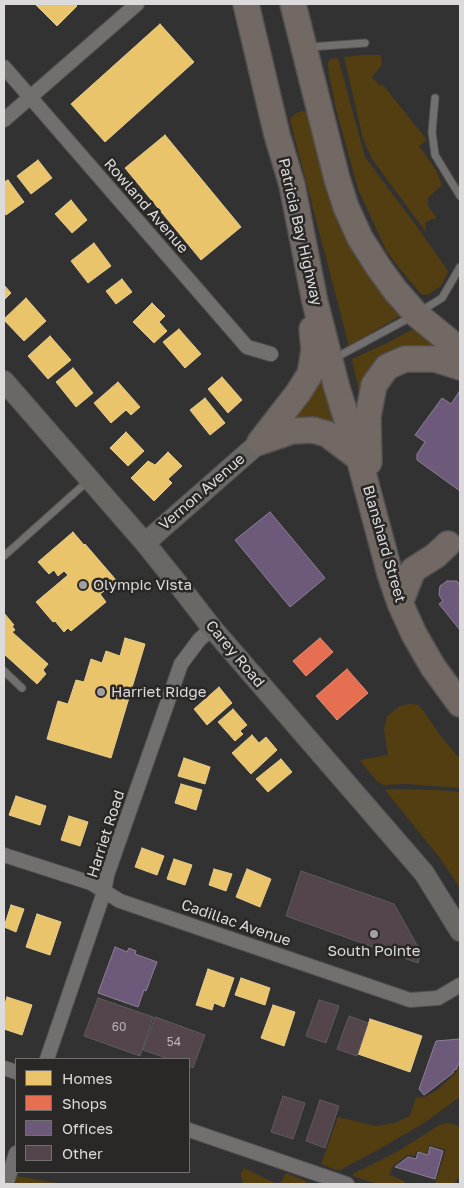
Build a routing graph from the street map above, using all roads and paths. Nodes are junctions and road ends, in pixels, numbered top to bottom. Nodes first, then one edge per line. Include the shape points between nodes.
1 (137, 4) edge
2 (246, 4) edge
3 (293, 4) edge
4 (364, 43) dead end
5 (304, 48) junction
6 (4, 68) edge
7 (30, 97) junction
8 (435, 98) dead end
9 (4, 120) edge
10 (292, 185) junction
11 (460, 196) edge
12 (460, 267) edge
13 (416, 314) junction
14 (460, 350) edge
15 (271, 354) dead end
16 (330, 360) junction
17 (460, 367) edge
18 (4, 381) edge
19 (260, 442) junction
20 (359, 458) junction
21 (90, 480) junction
22 (371, 502) junction
23 (145, 543) junction
24 (448, 544) dead end
25 (4, 556) edge
26 (400, 603) junction
27 (212, 628) junction
28 (4, 671) edge
29 (22, 688) dead end
30 (460, 704) edge
31 (4, 855) edge
32 (104, 892) junction
33 (460, 931) edge
34 (460, 985) edge
35 (47, 1058) edge
36 (190, 1130) edge
37 (15, 1155) edge
38 (8, 1178) dead end
39 (347, 1184) edge

1 - 7 street
2 - 10 highway, Patricia Bay Highway
3 - 5 highway
4 - 5 lane
5 - 13 highway via 346,207 379,268
6 - 7 street, Rowland Avenue
7 - 9 street
7 - 15 street, Rowland Avenue via 247,347
8 - 11 lane via 432,132 435,155
10 - 16 highway, Patricia Bay Highway
10 - 19 highway via 314,350 310,374
12 - 13 lane via 442,298
13 - 14 highway
13 - 16 lane
16 - 20 highway, Patricia Bay Highway
17 - 22 highway via 434,359 405,359 387,367 374,385 368,417
18 - 21 street, Carey Road
19 - 20 highway via 292,431 313,430 327,434
19 - 23 street, Vernon Avenue
20 - 22 highway, Blanshard Street
21 - 23 street, Carey Road
21 - 25 lane
22 - 26 highway, Blanshard Street via 379,539
23 - 27 street, Carey Road
24 - 26 highway via 413,570
26 - 30 highway, Blanshard Street via 432,667
27 - 32 street, Harriet Road via 181,664 107,875
27 - 33 street, Carey Road via 424,873
28 - 29 lane
31 - 32 street, Cadillac Avenue via 90,883
32 - 34 street, Cadillac Avenue via 120,901 410,1000 438,998
32 - 35 street, Harriet Road
36 - 39 street
37 - 38 street

